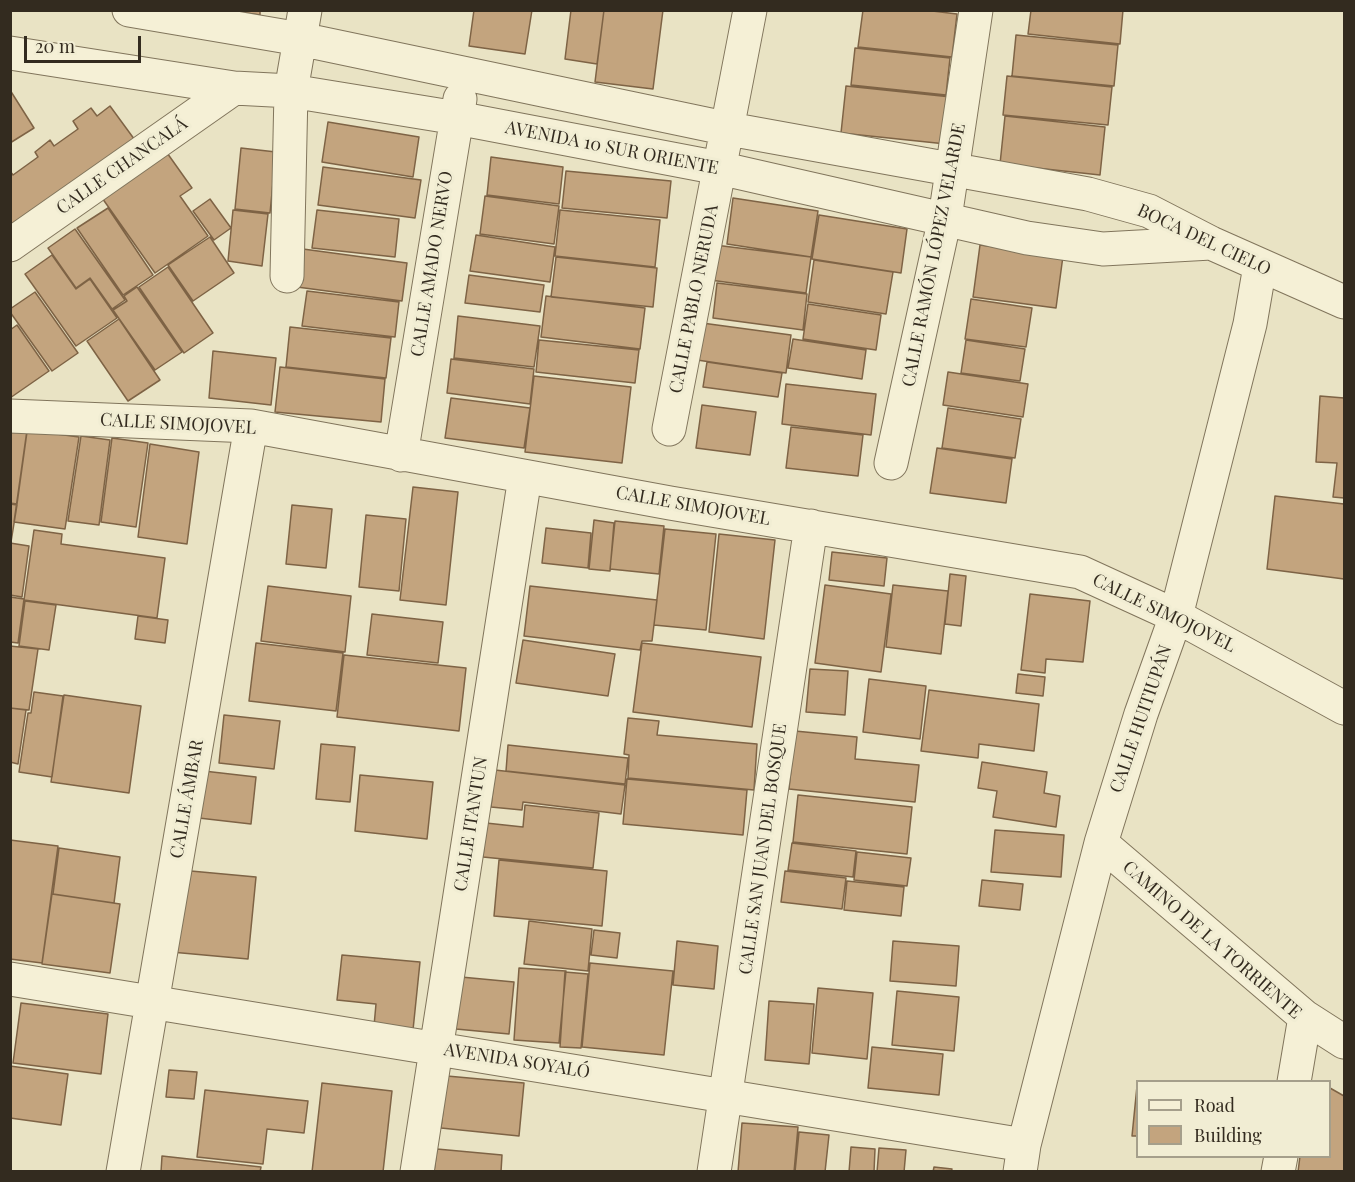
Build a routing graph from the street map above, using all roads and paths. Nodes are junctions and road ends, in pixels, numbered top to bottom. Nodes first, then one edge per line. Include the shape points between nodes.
1 (129, 10) edge
2 (750, 10) edge
3 (976, 10) edge
4 (302, 25) edge
5 (10, 52) edge
6 (464, 73) junction
7 (234, 88) junction
8 (291, 91) junction
9 (457, 118) junction
10 (729, 129) junction
11 (719, 168) junction
12 (954, 169) junction
13 (945, 218) junction
14 (1211, 243) junction
15 (10, 245) edge
16 (1260, 266) junction
17 (287, 276) dead end
18 (1344, 302) edge
19 (10, 416) edge
20 (251, 426) junction
21 (669, 429) dead end
22 (401, 455) junction
23 (891, 463) dead end
24 (525, 477) junction
25 (811, 526) junction
26 (1176, 616) junction
27 (1344, 708) edge
28 (1101, 843) junction
29 (10, 979) edge
30 (152, 1003) junction
31 (1305, 1017) junction
32 (1344, 1042) edge
33 (436, 1048) junction
34 (1294, 1080) edge
35 (727, 1095) junction
36 (1022, 1158) edge
37 (123, 1172) edge
38 (417, 1172) edge
39 (714, 1172) edge

1 - 4 street
2 - 10 street, CALLE PABLO NERUDA
3 - 12 street, CALLE RAMÓN LÓPEZ VELARDE
4 - 6 street
4 - 8 street
5 - 7 street, AVENIDA 10 SUR ORIENTE
6 - 9 street, CALLE AMADO NERVO
6 - 10 street
7 - 8 street, AVENIDA 10 SUR ORIENTE
7 - 15 street, CALLE CHANCALÁ
8 - 9 street, AVENIDA 10 SUR ORIENTE
8 - 17 street
9 - 11 street, AVENIDA 10 SUR ORIENTE
9 - 22 street, CALLE AMADO NERVO
10 - 11 street, CALLE PABLO NERUDA
10 - 12 street
11 - 13 street, AVENIDA 10 SUR ORIENTE
11 - 21 street, CALLE PABLO NERUDA
12 - 13 street, CALLE RAMÓN LÓPEZ VELARDE
12 - 14 street, BOCA DEL CIELO via 1088,194 1149,211
13 - 14 street, AVENIDA 10 SUR ORIENTE via 1027,238 1103,249
13 - 23 street, CALLE RAMÓN LÓPEZ VELARDE
14 - 16 street, BOCA DEL CIELO
16 - 18 street, BOCA DEL CIELO
16 - 26 street, CALLE HUITIUPÁN via 1248,335
19 - 20 street, CALLE SIMOJOVEL
20 - 22 street, CALLE SIMOJOVEL
20 - 30 street, CALLE ÁMBAR
22 - 24 street, CALLE SIMOJOVEL
24 - 25 street, CALLE SIMOJOVEL
24 - 33 street, CALLE ITANTUN
25 - 26 street, CALLE SIMOJOVEL via 1080,572
25 - 35 street, CALLE SAN JUAN DEL BOSQUE
26 - 27 street, CALLE SIMOJOVEL
26 - 28 street, CALLE HUITIUPÁN
28 - 31 street, CAMINO DE LA TORRIENTE
28 - 36 street, CALLE HUITIUPÁN
29 - 30 street, AVENIDA SOYALÓ
30 - 33 street, AVENIDA SOYALÓ
30 - 37 street, CALLE ÁMBAR
31 - 32 street
31 - 34 street, CAMINO DE LA TORRIENTE
33 - 35 street, AVENIDA SOYALÓ
33 - 38 street, CALLE ITANTUN
35 - 36 street, AVENIDA SOYALÓ
35 - 39 street, CALLE SAN JUAN DEL BOSQUE

